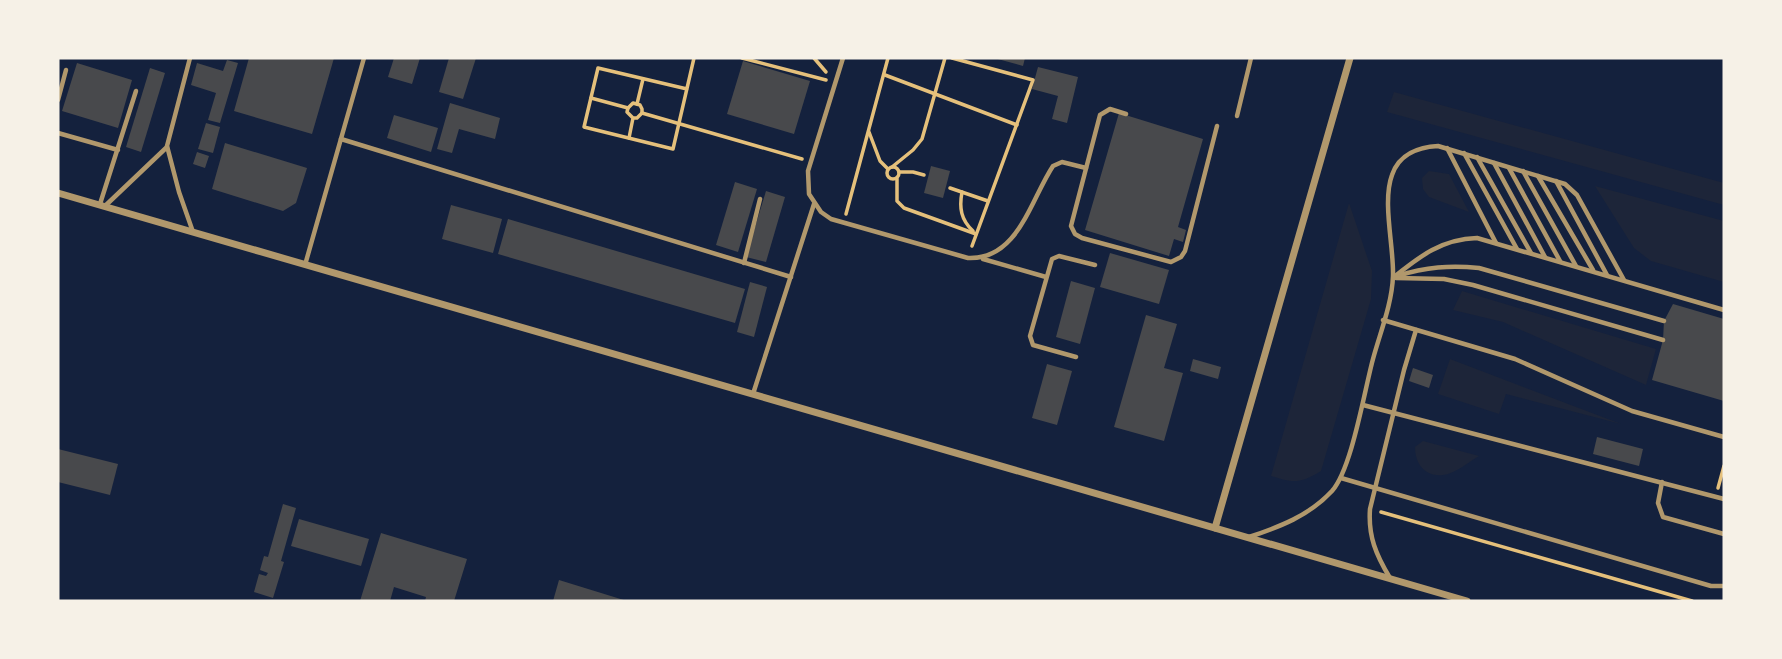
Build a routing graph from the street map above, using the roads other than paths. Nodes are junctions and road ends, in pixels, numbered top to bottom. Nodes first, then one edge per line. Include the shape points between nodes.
1 (190, 58) edge
2 (364, 58) edge
3 (843, 58) edge
4 (1251, 58) edge
5 (1350, 58) edge
6 (66, 70) dead end
7 (136, 91) dead end
8 (58, 100) edge
9 (1126, 114) dead end
10 (1237, 116) dead end
11 (1217, 126) dead end
12 (58, 133) edge
13 (341, 139) junction
14 (167, 146) junction
15 (1447, 148) junction
16 (118, 150) junction
17 (1464, 153) junction
18 (1477, 157) junction
19 (1493, 162) junction
20 (1508, 166) junction
21 (1086, 168) junction
22 (1523, 171) junction
23 (1538, 176) junction
24 (1556, 181) junction
25 (58, 193) edge
26 (760, 199) dead end
27 (814, 204) junction
28 (102, 206) junction
29 (194, 233) junction
30 (1496, 244) junction
31 (1517, 250) junction
32 (1532, 254) junction
33 (980, 258) junction
34 (1545, 258) junction
35 (1561, 262) junction
36 (744, 263) junction
37 (305, 265) junction
38 (1095, 265) dead end
39 (1577, 267) junction
40 (1594, 271) junction
41 (1607, 275) junction
42 (791, 277) junction
43 (1046, 277) junction
44 (1393, 278) junction
45 (1624, 280) junction
46 (1724, 310) edge
47 (1383, 320) junction
48 (1664, 321) dead end
49 (1416, 330) junction
50 (1663, 340) dead end
51 (1076, 357) dead end
52 (753, 394) junction
53 (1362, 405) junction
54 (1393, 414) junction
55 (1724, 437) edge
56 (1341, 478) junction
57 (1662, 482) junction
58 (1375, 487) junction
59 (1724, 499) edge
60 (1214, 528) junction
61 (1724, 534) edge
62 (1248, 538) junction
63 (1390, 579) junction
64 (1724, 586) edge
65 (1467, 601) edge

1 - 14 lane
2 - 13 lane
3 - 27 lane via 811,162 807,183
4 - 10 lane
5 - 60 street
6 - 8 lane
7 - 16 lane
9 - 21 lane via 1111,109 1100,115
11 - 21 lane via 1185,251 1175,261 1075,234 1071,222
12 - 16 lane
13 - 36 lane
13 - 37 lane
14 - 28 lane
14 - 29 lane
15 - 17 lane
15 - 30 lane
15 - 44 lane via 1424,146 1410,152 1392,174
16 - 28 lane
17 - 18 lane
17 - 31 lane
18 - 19 lane
18 - 32 lane
19 - 20 lane
19 - 34 lane
20 - 22 lane
20 - 35 lane
21 - 33 lane via 1062,162 1053,166 1013,239
22 - 23 lane
22 - 39 lane
23 - 24 lane
23 - 40 lane
24 - 41 lane
24 - 45 lane via 1577,195
25 - 28 street
26 - 36 lane
27 - 33 lane via 831,219
27 - 42 lane
28 - 29 street
29 - 37 street
30 - 31 lane
30 - 44 lane via 1477,238 1449,242 1423,253
31 - 32 lane
32 - 34 lane
33 - 43 lane
34 - 35 lane
35 - 39 lane
36 - 42 lane
37 - 52 street
38 - 43 lane via 1055,257
39 - 40 lane
40 - 41 lane
41 - 45 lane
42 - 52 lane
43 - 51 lane via 1030,342
44 - 47 lane
44 - 48 lane via 1421,268 1479,268
44 - 50 lane via 1473,285
45 - 46 lane
47 - 49 lane
47 - 53 lane
49 - 54 lane
49 - 55 lane via 1515,359 1632,411
52 - 60 street
53 - 54 lane
53 - 56 lane
54 - 57 lane
54 - 58 lane
56 - 58 lane
56 - 62 lane via 1307,513
57 - 59 lane
57 - 61 lane via 1658,508 1663,517
58 - 63 lane via 1369,523 1374,549
58 - 64 lane via 1711,586
60 - 62 street
62 - 63 street
63 - 65 street

